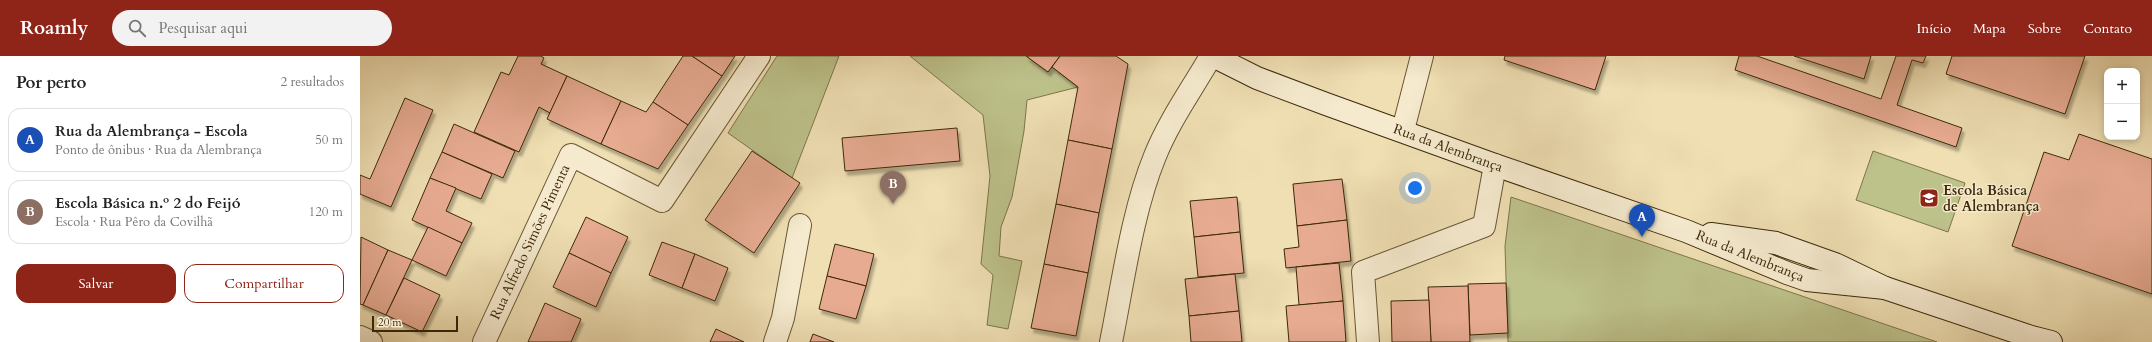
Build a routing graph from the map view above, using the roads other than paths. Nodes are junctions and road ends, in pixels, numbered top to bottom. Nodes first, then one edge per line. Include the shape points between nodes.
1 (759, 56) edge
2 (1212, 56) edge
3 (1422, 56) edge
4 (1403, 130) junction
5 (1495, 166) junction
6 (800, 225) dead end
7 (360, 337) edge
8 (2032, 339) edge
9 (371, 342) edge
10 (484, 342) edge
11 (775, 342) edge
12 (1111, 342) edge
13 (1368, 342) edge
14 (2051, 342) edge

1 - 10 street, Rua Alfredo Simões Pimenta via 662,201 571,154
2 - 4 street, Rua da Alembrança via 1257,78
2 - 12 street via 1172,122 1155,156 1141,197
3 - 4 street
4 - 5 street, Rua da Alembrança
5 - 8 street, Rua da Alembrança via 1686,231 1759,263 1807,280 1885,288
5 - 13 street via 1484,226 1363,272
6 - 11 street via 783,318
7 - 9 street
8 - 14 street, Rua da Alembrança

